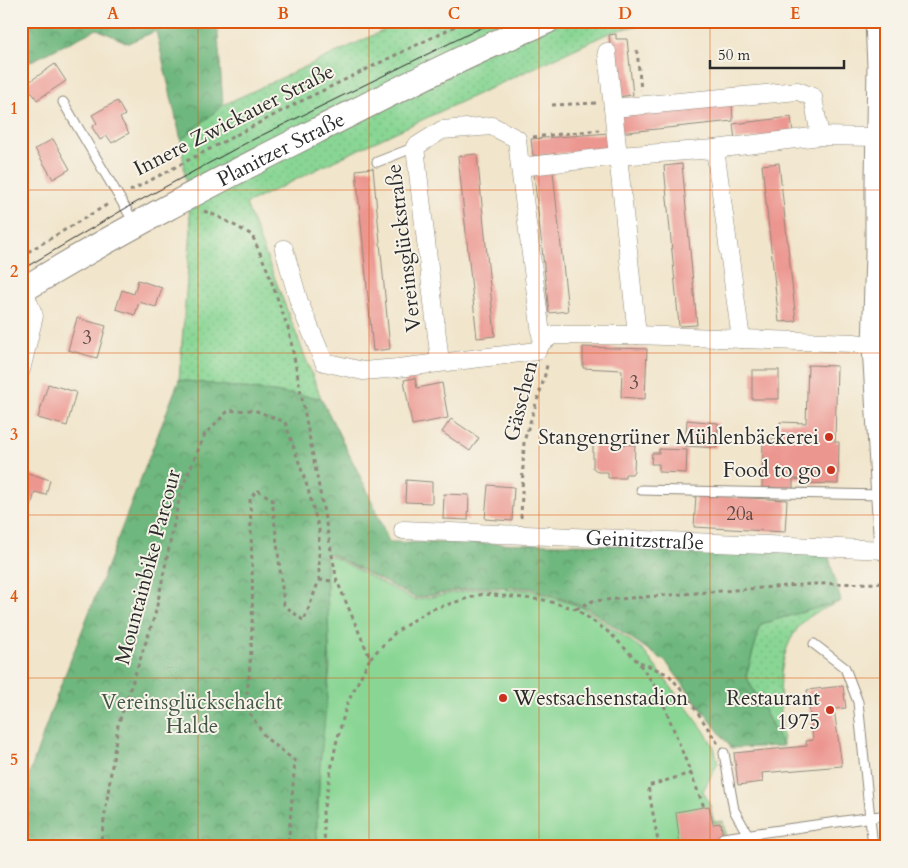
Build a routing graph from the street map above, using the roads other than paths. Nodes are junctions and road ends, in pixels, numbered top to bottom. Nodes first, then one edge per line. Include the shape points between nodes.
1 (547, 21) edge
2 (878, 21) edge
3 (607, 52) dead end
4 (63, 102) dead end
5 (613, 105) junction
6 (820, 136) junction
7 (878, 138) junction
8 (415, 147) junction
9 (715, 148) junction
10 (618, 156) junction
11 (377, 162) dead end
12 (520, 167) junction
13 (882, 182) edge
14 (135, 224) junction
15 (284, 249) dead end
16 (22, 290) edge
17 (637, 335) junction
18 (547, 338) junction
19 (741, 340) junction
20 (875, 346) junction
21 (440, 362) junction
22 (21, 370) edge
23 (641, 490) dead end
24 (884, 495) junction
25 (403, 530) dead end
26 (887, 549) edge
27 (814, 644) dead end
28 (724, 753) road end
29 (887, 815) edge
30 (870, 817) junction
31 (748, 835) junction
32 (723, 838) dead end
33 (745, 847) edge
34 (873, 847) edge

1 - 14 main road, Planitzer Straße via 417,80
2 - 7 main road, Geinitzstraße
3 - 5 street
4 - 14 lane
5 - 6 street via 643,106 798,91 813,97
5 - 10 street
6 - 7 street
6 - 9 street
7 - 13 main road, Geinitzstraße
8 - 11 lane
8 - 12 street, Vereinsglückstraße via 442,130 492,126 518,139
8 - 21 street, Vereinsglückstraße
9 - 10 street
9 - 19 street
10 - 12 street
10 - 17 street
12 - 18 street
13 - 20 main road, Geinitzstraße
14 - 16 main road, Planitzer Straße
15 - 21 street via 299,302 324,362 363,371
16 - 22 street via 34,316
17 - 18 street
17 - 19 street
18 - 21 street via 537,351
19 - 20 street
20 - 24 main road, Geinitzstraße
23 - 24 lane
24 - 26 main road, Geinitzstraße
25 - 26 street, Geinitzstraße
27 - 30 lane via 845,668 858,702
28 - 31 lane via 734,810
29 - 30 lane
30 - 31 lane
30 - 34 lane
31 - 32 lane
31 - 33 lane

